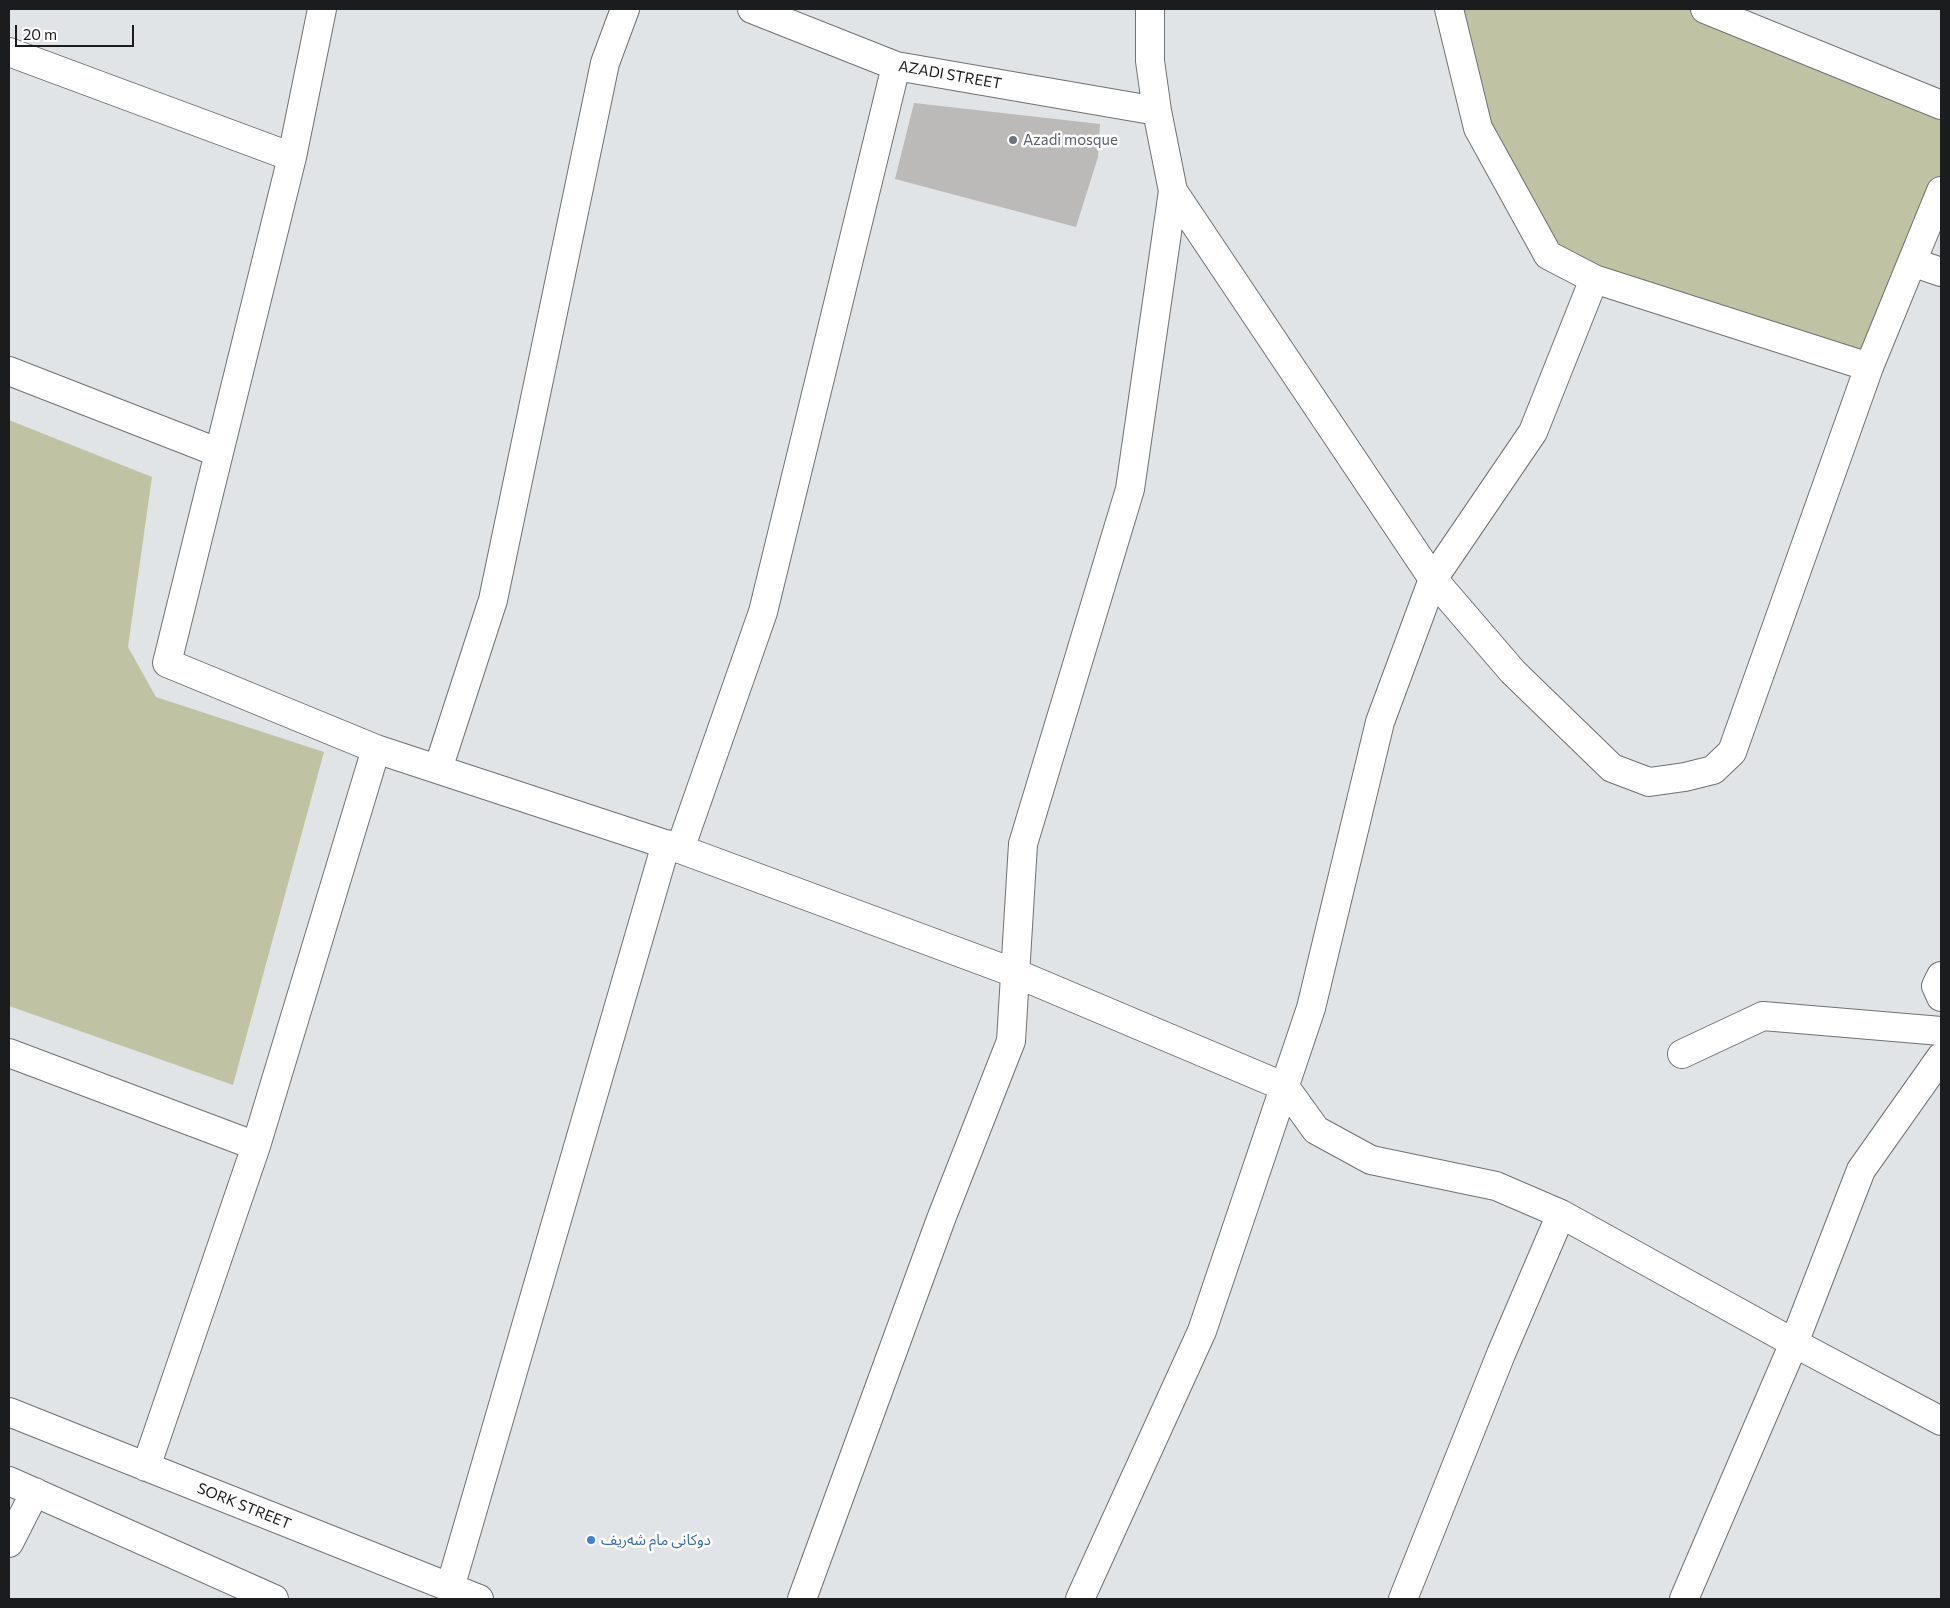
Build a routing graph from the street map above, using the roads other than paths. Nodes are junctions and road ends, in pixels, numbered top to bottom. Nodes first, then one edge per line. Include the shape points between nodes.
1 (322, 9) edge
2 (625, 9) edge
3 (752, 9) edge
4 (1150, 9) edge
5 (1449, 9) edge
6 (1705, 9) edge
7 (9, 52) edge
8 (896, 66) junction
9 (1941, 105) edge
10 (1157, 112) junction
11 (292, 157) junction
12 (1173, 191) junction
13 (1941, 191) edge
14 (1912, 262) junction
15 (1941, 272) edge
16 (1594, 279) junction
17 (1870, 367) junction
18 (9, 371) edge
19 (218, 452) junction
20 (1433, 578) junction
21 (376, 749) junction
22 (438, 769) junction
23 (673, 846) junction
24 (1015, 973) junction
25 (1941, 976) edge
26 (1941, 997) edge
27 (1941, 1031) edge
28 (9, 1053) edge
29 (1682, 1054) dead end
30 (1941, 1057) edge
31 (1285, 1087) junction
32 (256, 1146) junction
33 (1562, 1214) junction
34 (1794, 1343) junction
35 (9, 1412) edge
36 (1941, 1421) edge
37 (146, 1467) junction
38 (9, 1481) edge
39 (35, 1492) junction
40 (9, 1544) edge
41 (450, 1588) junction
42 (274, 1599) edge
43 (479, 1599) edge
44 (802, 1599) edge
45 (1080, 1599) edge
46 (1403, 1599) edge
47 (1684, 1599) edge

1 - 11 street
2 - 22 street via 605,63 493,600
3 - 8 street, AZADI STREET
4 - 10 street via 1150,62
5 - 16 street via 1478,128 1548,255
6 - 9 street
7 - 11 street
8 - 10 street, AZADI STREET
8 - 23 street via 763,612
10 - 12 street
11 - 19 street
12 - 20 street
12 - 24 street via 1130,489 1023,844
13 - 14 street
14 - 15 street
14 - 17 street
16 - 17 street
16 - 20 street via 1533,432
17 - 20 street via 1732,752 1713,770 1685,778 1649,782 1612,768 1513,672
18 - 19 street
19 - 21 street via 167,663
20 - 31 street via 1380,722 1311,1008
21 - 22 street
21 - 32 street
22 - 23 street
23 - 24 street
23 - 41 street
24 - 31 street
24 - 44 street via 1011,1040 941,1219
25 - 26 street via 1936,986
27 - 29 street via 1763,1016
28 - 32 street
30 - 34 street via 1861,1170
31 - 33 street via 1316,1130 1371,1160 1496,1186
31 - 45 street via 1202,1331
32 - 37 street
33 - 34 street
33 - 46 street via 1501,1354
34 - 36 street
34 - 47 street
35 - 37 street, SORK STREET
37 - 41 street, SORK STREET
38 - 39 street
39 - 40 street
39 - 42 street
41 - 43 street, SORK STREET

